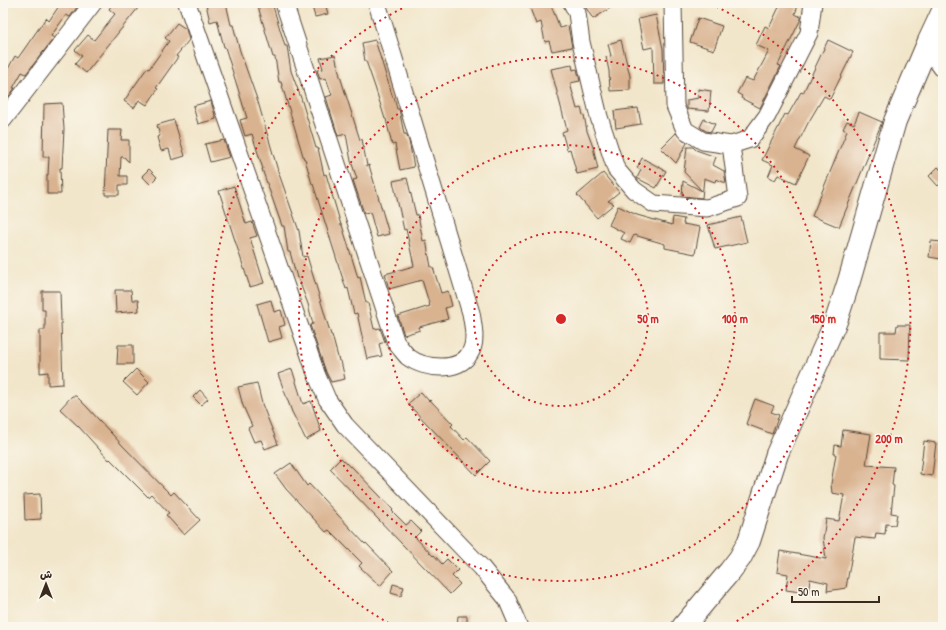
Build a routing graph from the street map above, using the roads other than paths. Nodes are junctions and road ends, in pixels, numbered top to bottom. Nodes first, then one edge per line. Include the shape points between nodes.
1 (93, 3) edge
2 (187, 3) edge
3 (284, 3) edge
4 (377, 3) edge
5 (572, 3) edge
6 (673, 3) edge
7 (813, 3) edge
8 (943, 11) edge
9 (929, 41) junction
10 (943, 69) edge
11 (3, 120) edge
12 (731, 145) junction
13 (519, 627) edge
14 (683, 627) edge

1 - 11 street
2 - 13 street via 327,399 345,425 481,568 507,599
3 - 4 street via 396,343 409,357 422,364 451,366 464,362 471,352 474,328 471,313
5 - 12 street via 577,12 581,42 599,117 616,169 634,190 654,204 707,208 738,198
6 - 12 street via 675,106 685,130 703,141
7 - 12 street via 809,33 767,116 750,139
8 - 9 main road
9 - 10 street via 934,57
9 - 14 main road via 894,121 836,322 777,454 749,541 740,558

